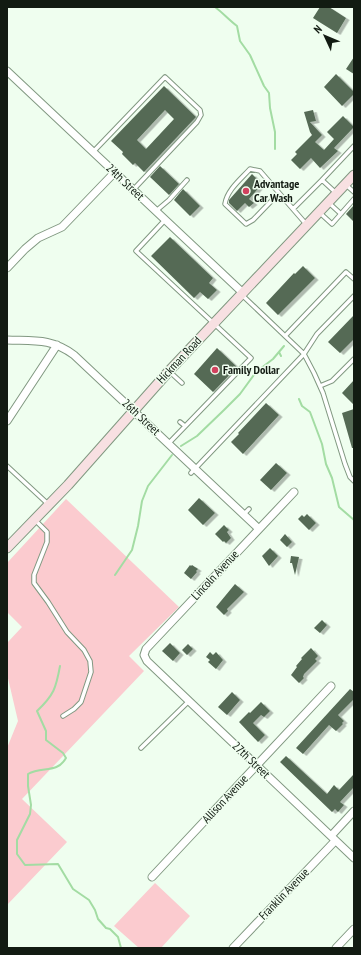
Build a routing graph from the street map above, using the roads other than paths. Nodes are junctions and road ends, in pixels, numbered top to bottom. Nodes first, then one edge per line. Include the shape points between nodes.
1 (7, 71) edge
2 (354, 146) edge
3 (93, 152) junction
4 (115, 172) junction
5 (354, 175) edge
6 (187, 180) dead end
7 (322, 180) junction
8 (346, 184) junction
9 (133, 190) junction
10 (354, 192) edge
11 (279, 193) junction
12 (337, 194) junction
13 (354, 200) edge
14 (328, 202) junction
15 (293, 209) junction
16 (156, 211) junction
17 (319, 212) junction
18 (341, 214) junction
19 (165, 220) junction
20 (307, 225) junction
21 (7, 268) edge
22 (354, 279) edge
23 (242, 294) junction
24 (354, 296) edge
25 (214, 323) junction
26 (285, 336) junction
27 (7, 340) edge
28 (57, 345) junction
29 (304, 354) junction
30 (354, 359) edge
31 (169, 371) junction
32 (182, 383) dead end
33 (320, 386) junction
34 (134, 410) junction
35 (7, 420) edge
36 (180, 422) dead end
37 (185, 426) junction
38 (169, 443) junction
39 (7, 466) edge
40 (193, 471) junction
41 (354, 480) edge
42 (294, 492) dead end
43 (49, 505) junction
44 (35, 519) junction
45 (259, 529) junction
46 (7, 548) edge
47 (147, 661) joint
48 (331, 686) dead end
49 (189, 701) junction
50 (63, 716) dead end
51 (141, 748) dead end
52 (257, 765) junction
53 (354, 811) edge
54 (333, 838) junction
55 (354, 858) edge
56 (152, 876) dead end
57 (354, 929) edge
58 (233, 948) edge
59 (336, 948) edge

1 - 3 street, 24th Street
2 - 7 lane
3 - 4 street, 24th Street
3 - 9 lane via 165,77 200,110 201,115 197,122
4 - 9 street, 24th Street
4 - 21 street via 62,227 38,238
5 - 8 main road, Hickman Road
6 - 16 lane
7 - 12 lane
7 - 15 lane
8 - 10 lane
8 - 12 main road, Hickman Road
9 - 16 street, 24th Street
11 - 11 lane via 260,171 250,169 233,187 225,204 246,224
11 - 15 lane
12 - 14 main road, Hickman Road
13 - 18 lane
14 - 17 main road, Hickman Road
14 - 18 lane
15 - 20 lane
16 - 19 street, 24th Street
17 - 18 lane via 332,224
17 - 20 main road, Hickman Road
19 - 23 street, 24th Street
19 - 25 lane via 136,250
20 - 23 main road, Hickman Road
22 - 26 lane via 346,272
23 - 25 main road, Hickman Road
23 - 26 lane
24 - 29 lane via 317,334
25 - 31 main road, Hickman Road
25 - 37 lane via 251,358
26 - 29 lane
27 - 28 street, 26th Street via 48,342
28 - 34 street, 26th Street via 74,355
28 - 35 street
29 - 33 lane
29 - 40 lane
30 - 33 lane via 332,381
31 - 32 lane
31 - 34 main road, Hickman Road
33 - 41 lane via 345,464
34 - 38 street, 26th Street
34 - 43 main road, Hickman Road
36 - 37 lane
37 - 38 lane
38 - 40 street, 26th Street
39 - 43 lane
40 - 45 street, 26th Street via 247,512
42 - 45 street, Lincoln Avenue
43 - 44 main road, Hickman Road
44 - 46 main road, Hickman Road
44 - 50 lane via 47,532 48,542 34,575 34,583 90,661 91,672 81,702
45 - 47 street, Lincoln Avenue via 146,649 144,655
47 - 49 street, 27th Street
48 - 52 street, Allison Avenue
49 - 51 lane
49 - 52 street, 27th Street
52 - 54 street, 27th Street
52 - 56 street, Allison Avenue
53 - 54 street, Franklin Avenue
54 - 55 street, 27th Street
54 - 58 street, Franklin Avenue
57 - 59 street

